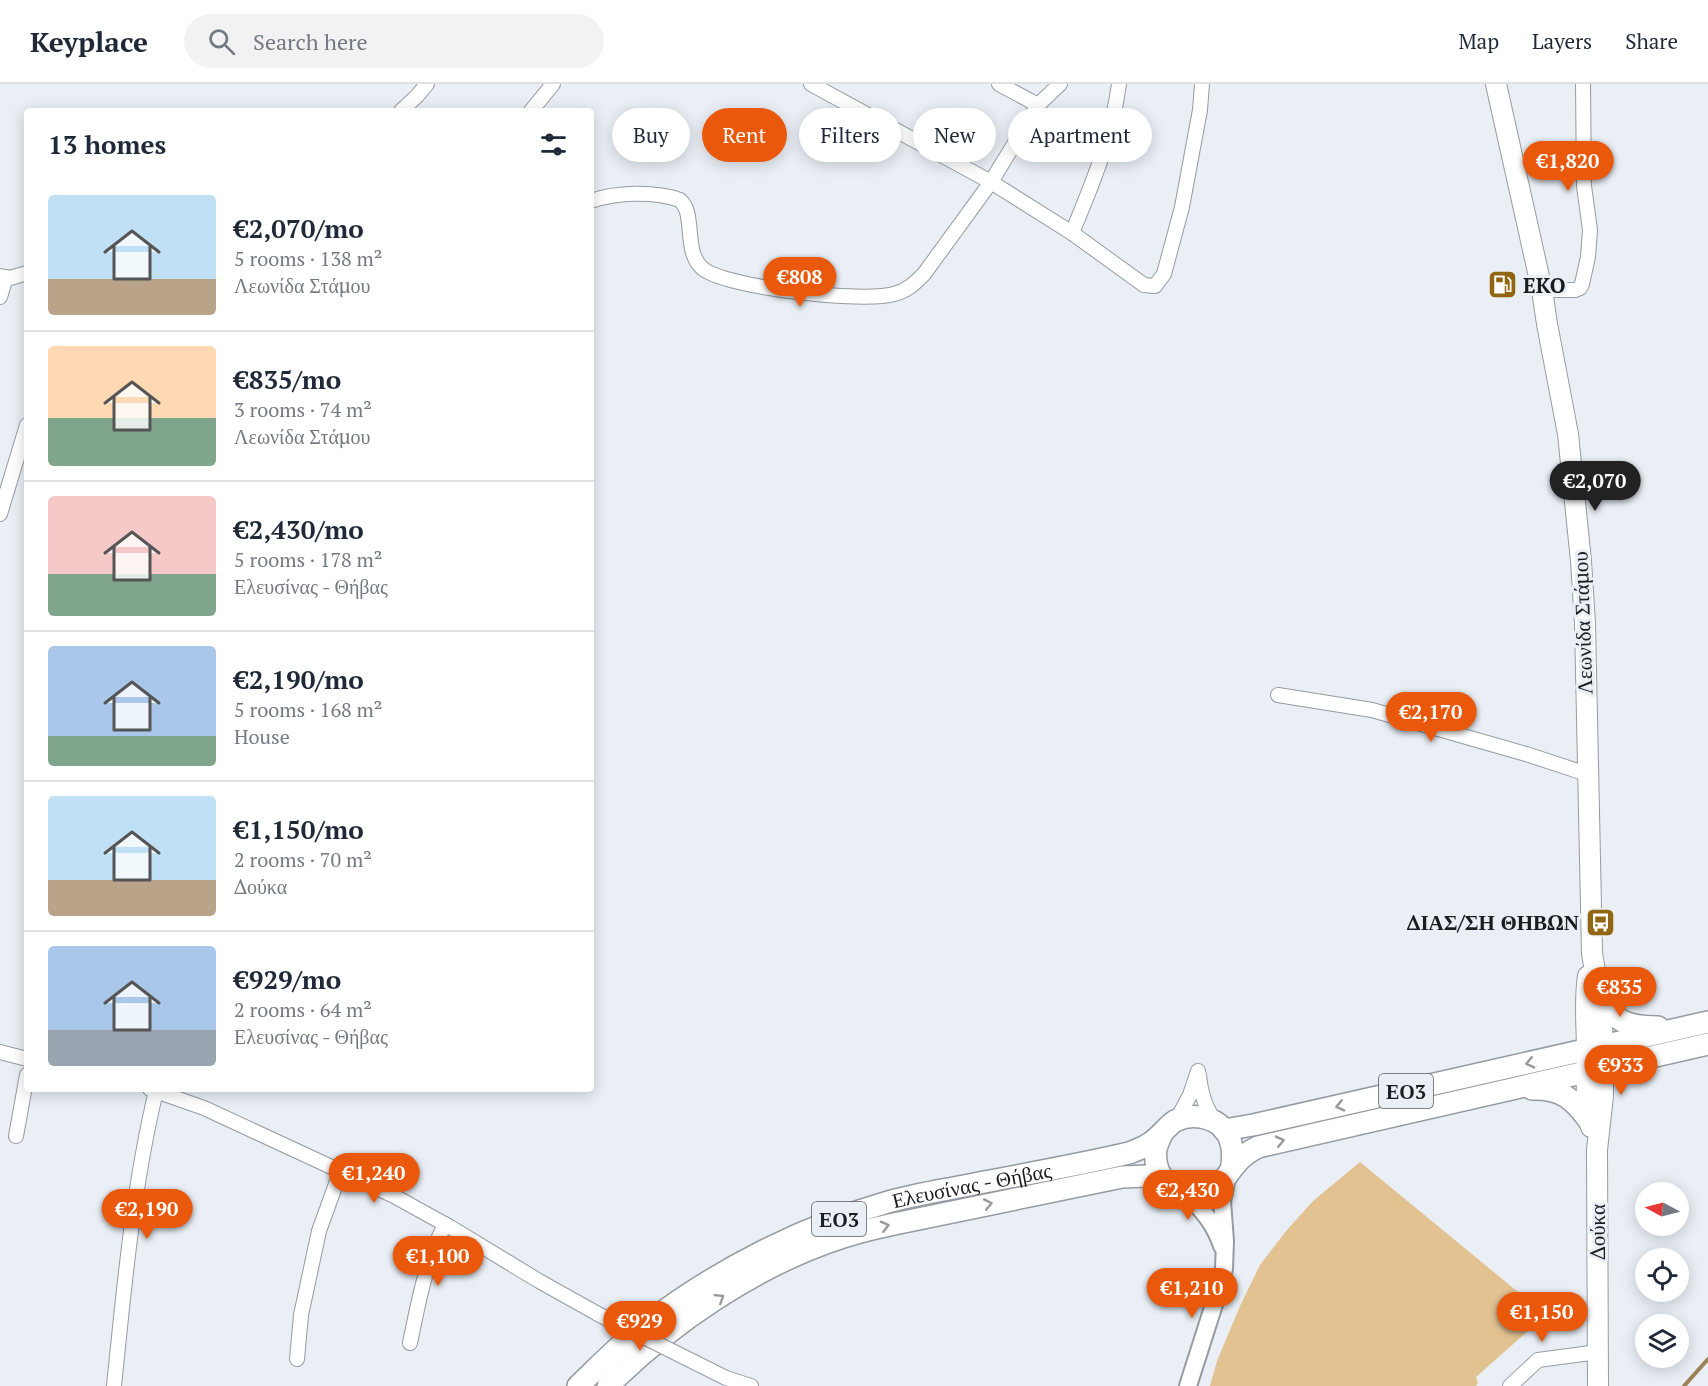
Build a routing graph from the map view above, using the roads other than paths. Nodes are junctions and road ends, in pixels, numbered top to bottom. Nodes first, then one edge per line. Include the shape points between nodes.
1 (427, 84) edge
2 (553, 84) edge
3 (811, 84) edge
4 (999, 84) edge
5 (1119, 84) edge
6 (1202, 84) edge
7 (1496, 84) edge
8 (1583, 84) edge
9 (1057, 85) edge
10 (1038, 105) junction
11 (404, 108) edge
12 (533, 108) edge
13 (991, 182) junction
14 (594, 200) edge
15 (1072, 233) junction
16 (24, 274) edge
17 (3, 277) edge
18 (1542, 290) junction
19 (0, 297) edge
20 (24, 435) edge
21 (0, 514) edge
22 (1278, 695) dead end
23 (1587, 774) junction
24 (1592, 953) junction
25 (1599, 992) junction
26 (1700, 1024) edge
27 (1708, 1044) edge
28 (1595, 1048) junction
29 (0, 1052) edge
30 (24, 1058) edge
31 (1595, 1070) junction
32 (24, 1090) edge
33 (1502, 1091) junction
34 (153, 1092) edge
35 (159, 1092) edge
36 (1590, 1122) junction
37 (1220, 1126) junction
38 (1168, 1129) junction
39 (15, 1136) dead end
40 (1597, 1150) junction
41 (341, 1170) junction
42 (1229, 1174) junction
43 (1166, 1183) junction
44 (1185, 1194) junction
45 (445, 1224) junction
46 (1225, 1257) junction
47 (410, 1344) dead end
48 (1598, 1352) junction
49 (297, 1359) dead end
50 (114, 1386) edge
51 (578, 1386) edge
52 (608, 1386) edge
53 (751, 1386) edge
54 (1188, 1386) edge
55 (1510, 1386) edge
56 (1598, 1386) edge

1 - 11 street
2 - 12 street
3 - 13 street
4 - 10 street
5 - 15 street via 1116,111 1100,165
6 - 15 street via 1182,207 1164,274 1155,286 1144,285
7 - 18 main road, Λεωνίδα Στάμου
8 - 18 street via 1588,257 1580,288
9 - 10 street
10 - 13 street
13 - 14 street via 939,255 911,286 894,295 870,297 825,296 722,278 702,268 694,257 687,210 680,200 667,195 634,194
13 - 15 street
16 - 17 street
17 - 19 street
18 - 23 main road, Λεωνίδα Στάμου via 1568,434 1577,514 1585,624
20 - 21 street
22 - 23 street via 1372,710
23 - 24 main road, Λεωνίδα Στάμου
24 - 25 main road, Λεωνίδα Στάμου
24 - 28 main road, Λεωνίδα Στάμου via 1587,983
25 - 26 main road, ΕΟ3 via 1605,1006 1626,1024
25 - 28 main road, Λεωνίδα Στάμου
26 - 28 main road, Ελευσίνας - Θήβας / ΕΟ3
27 - 31 main road, ΕΟ3
28 - 31 main road, Δούκα
28 -> 37 main road, Ελευσίνας - Θήβας / ΕΟ3 via 1253,1125
29 - 30 street
31 - 33 main road, ΕΟ3
31 - 36 main road, Δούκα
31 - 40 main road, Δούκα via 1601,1123
32 - 39 street
33 - 36 main road, ΕΟ3 via 1554,1090 1568,1098
42 -> 33 main road, ΕΟ3 via 1248,1152 1264,1145
34 - 50 street via 126,1269
35 - 41 street via 204,1108
36 - 40 main road, Δούκα
37 - 38 main road, Ελευσίνας - Θήβας / ΕΟ3 via 1196,1116
37 - 38 street via 1207,1109 1198,1071 1190,1095
37 - 42 main road via 1233,1149
38 - 43 main road via 1156,1148 1159,1172
38 - 51 main road, Ελευσίνας - Θήβας / ΕΟ3 via 1150,1144 1129,1153 889,1202 791,1238 673,1304 618,1347
40 - 48 main road, Δούκα
41 - 45 street
41 - 49 street via 319,1231 301,1315
42 - 44 main road, ΕΟ3 via 1213,1191
42 - 46 street via 1222,1201
43 - 44 main road, Ελευσίνας - Θήβας / ΕΟ3
52 -> 43 main road, Ελευσίνας - Θήβας / ΕΟ3 via 658,1341 709,1304 820,1245 894,1224 1122,1177 1147,1176
44 - 46 street via 1215,1229
45 - 47 street via 427,1267
45 - 53 street, bridge via 598,1314 726,1378
46 - 54 street
48 - 55 street via 1538,1360
48 - 56 main road, Δούκα

